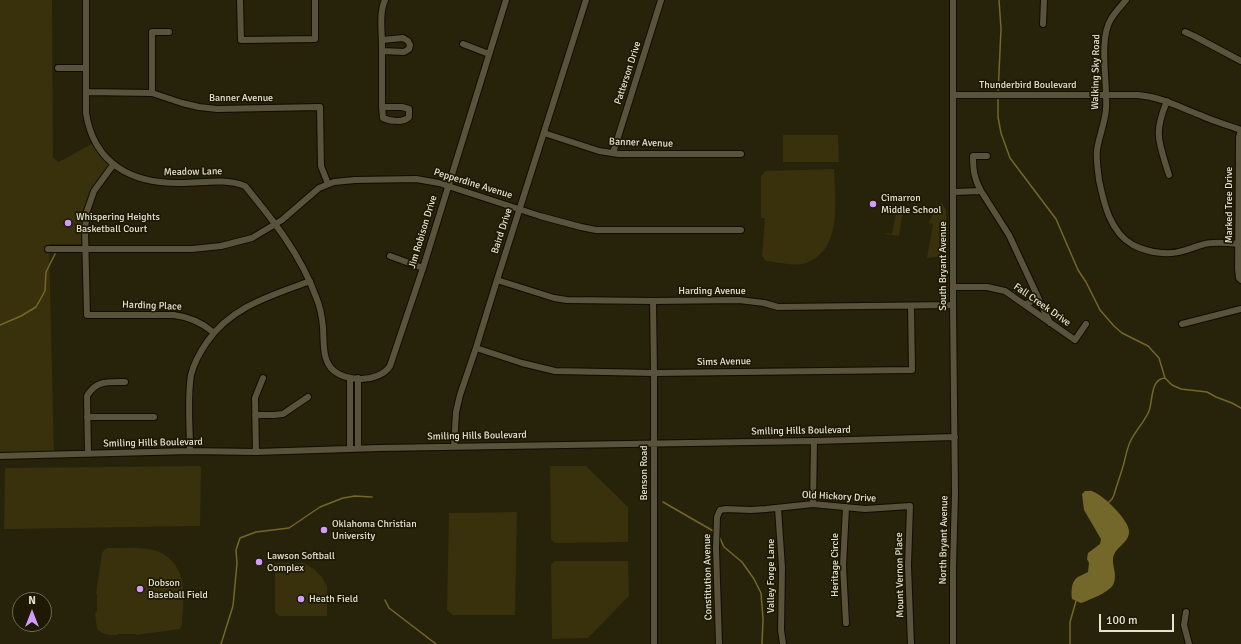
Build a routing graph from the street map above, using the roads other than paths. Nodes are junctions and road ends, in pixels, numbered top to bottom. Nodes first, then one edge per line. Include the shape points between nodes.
1 (86, 0) edge
2 (240, 0) edge
3 (315, 0) edge
4 (385, 0) edge
5 (506, 0) edge
6 (586, 0) edge
7 (662, 0) edge
8 (953, 0) edge
9 (1044, 0) edge
10 (1126, 0) edge
11 (1043, 24) dead end
12 (169, 32) dead end
13 (1185, 32) dead end
14 (382, 40) junction
15 (463, 44) dead end
16 (382, 51) junction
17 (489, 54) junction
18 (1241, 61) edge
19 (58, 68) dead end
20 (86, 68) junction
21 (86, 92) junction
22 (152, 93) junction
23 (953, 95) junction
24 (1106, 95) junction
25 (1167, 101) junction
26 (382, 107) dead end
27 (1241, 130) edge
28 (544, 133) junction
29 (613, 153) junction
30 (741, 154) dead end
31 (987, 156) dead end
32 (113, 165) junction
33 (1170, 174) dead end
34 (328, 184) junction
35 (448, 186) junction
36 (981, 191) junction
37 (953, 192) junction
38 (520, 209) junction
39 (1240, 218) edge
40 (274, 225) junction
41 (741, 230) dead end
42 (1239, 244) junction
43 (86, 248) junction
44 (48, 249) dead end
45 (390, 256) dead end
46 (422, 268) junction
47 (497, 280) junction
48 (1241, 280) edge
49 (310, 281) junction
50 (953, 287) junction
51 (1035, 290) junction
52 (653, 301) junction
53 (1024, 304) junction
54 (953, 305) junction
55 (911, 306) junction
56 (1241, 309) edge
57 (1050, 323) junction
58 (1086, 324) dead end
59 (1182, 324) dead end
60 (213, 332) junction
61 (476, 348) junction
62 (654, 372) junction
63 (263, 378) dead end
64 (350, 378) junction
65 (358, 378) junction
66 (125, 382) dead end
67 (308, 396) dead end
68 (255, 415) junction
69 (87, 417) junction
70 (154, 417) dead end
71 (955, 437) junction
72 (814, 441) junction
73 (654, 444) junction
74 (454, 446) junction
75 (358, 448) junction
76 (350, 449) junction
77 (190, 451) junction
78 (256, 452) junction
79 (88, 454) junction
80 (0, 456) edge
81 (813, 504) junction
82 (910, 506) joint
83 (846, 507) junction
84 (778, 508) junction
85 (720, 510) joint
86 (1186, 612) dead end
87 (846, 623) dead end
88 (654, 644) edge
89 (719, 644) edge
90 (783, 644) edge
91 (911, 644) edge
92 (953, 644) edge
93 (1189, 644) edge

1 - 20 street, Meadow Lane
2 - 3 street via 241,40 315,39
4 - 14 street via 382,9
5 - 17 street, Jim Robison Drive
6 - 28 street, Baird Drive
7 - 29 street, Patterson Drive
8 - 23 street, South Bryant Avenue
9 - 11 street
10 - 24 street, Walking Sky Road via 1110,19 1106,30
12 - 22 street via 152,32
13 - 18 street
14 - 16 street
14 - 16 street via 403,38 408,40 410,45 404,52
15 - 17 street
16 - 26 street
17 - 35 street, Jim Robison Drive
19 - 20 street
20 - 21 street, Meadow Lane
21 - 22 street, Banner Avenue
21 - 32 street, Meadow Lane via 86,113 90,130 96,145
22 - 34 street, Banner Avenue via 182,103 217,109 320,108 321,166
23 - 24 street, Thunderbird Boulevard
23 - 37 street, South Bryant Avenue
24 - 25 street, Thunderbird Boulevard via 1149,96
24 - 42 street, Walking Sky Road via 1105,119 1096,162 1103,202 1122,238 1144,249 1167,254 1211,243
25 - 27 street, Thunderbird Boulevard
25 - 33 street via 1158,133
27 - 39 street, Marked Tree Drive
28 - 29 street, Banner Avenue
28 - 38 street, Baird Drive
29 - 30 street, Banner Avenue
31 - 36 street via 973,156 973,170
32 - 40 street, Meadow Lane via 127,173 157,182 234,182 244,186
32 - 43 street via 94,191 88,205
34 - 35 street, Pepperdine Avenue via 355,180 416,179
34 - 40 street, Pepperdine Avenue via 313,192
35 - 38 street, Pepperdine Avenue
35 - 46 street, Jim Robison Drive
36 - 37 street
36 - 51 street via 1009,235
37 - 50 street, South Bryant Avenue
38 - 41 street, Pepperdine Avenue via 596,230
38 - 47 street, Baird Drive
39 - 42 street, Marked Tree Drive
40 - 43 street, Pepperdine Avenue via 252,238 221,246 192,249
40 - 49 street, Meadow Lane via 293,248
42 - 48 street, Marked Tree Drive via 1238,268
43 - 44 street, Pepperdine Avenue
43 - 60 street, Harding Place via 87,315 184,316
45 - 46 street
46 - 65 street, Jim Robison Drive via 390,366 378,377
47 - 52 street, Harding Avenue via 567,300
47 - 61 street, Baird Drive
49 - 60 street via 244,308
49 - 64 street, Meadow Lane via 317,299 328,363 336,372
50 - 53 street, Fall Creek Drive via 997,288
50 - 54 street, South Bryant Avenue
51 - 53 street via 1033,301
51 - 57 street
52 - 55 street, Harding Avenue via 739,300 764,303 778,308
52 - 62 street, Benson Road
53 - 57 street, Fall Creek Drive
54 - 55 street, Harding Avenue
54 - 71 street, South Bryant Avenue
55 - 62 street, Sims Avenue via 912,370
56 - 59 street
57 - 58 street, Fall Creek Drive via 1075,340
60 - 77 street via 199,352 192,374 189,394
61 - 62 street, Sims Avenue via 555,371
61 - 74 street, Baird Drive via 456,412
62 - 73 street, Benson Road
63 - 68 street via 255,394
64 - 65 street, Jim Robison Drive
64 - 76 street
65 - 75 street
66 - 69 street via 102,382 91,390 87,396
67 - 68 street via 283,414
68 - 78 street
69 - 70 street
69 - 79 street
71 - 72 street, Smiling Hills Boulevard
71 - 92 street, North Bryant Avenue
72 - 73 street, Smiling Hills Boulevard
72 - 81 street
73 - 74 street, Smiling Hills Boulevard
73 - 88 street, Benson Road
74 - 75 street, Smiling Hills Boulevard
75 - 76 street, Smiling Hills Boulevard
76 - 78 street, Smiling Hills Boulevard
77 - 78 street, Smiling Hills Boulevard
77 - 79 street, Smiling Hills Boulevard
79 - 80 street, Smiling Hills Boulevard
81 - 83 street, Old Hickory Drive
81 - 84 street, Old Hickory Drive
82 - 83 street, Old Hickory Drive via 883,509
82 - 91 street, Mount Vernon Place via 908,566
83 - 87 street, Heritage Circle via 843,566
84 - 85 street, Old Hickory Drive
84 - 90 street, Valley Forge Lane via 782,548
85 - 89 street, Constitution Avenue via 717,517 716,554
86 - 93 street via 1184,625

